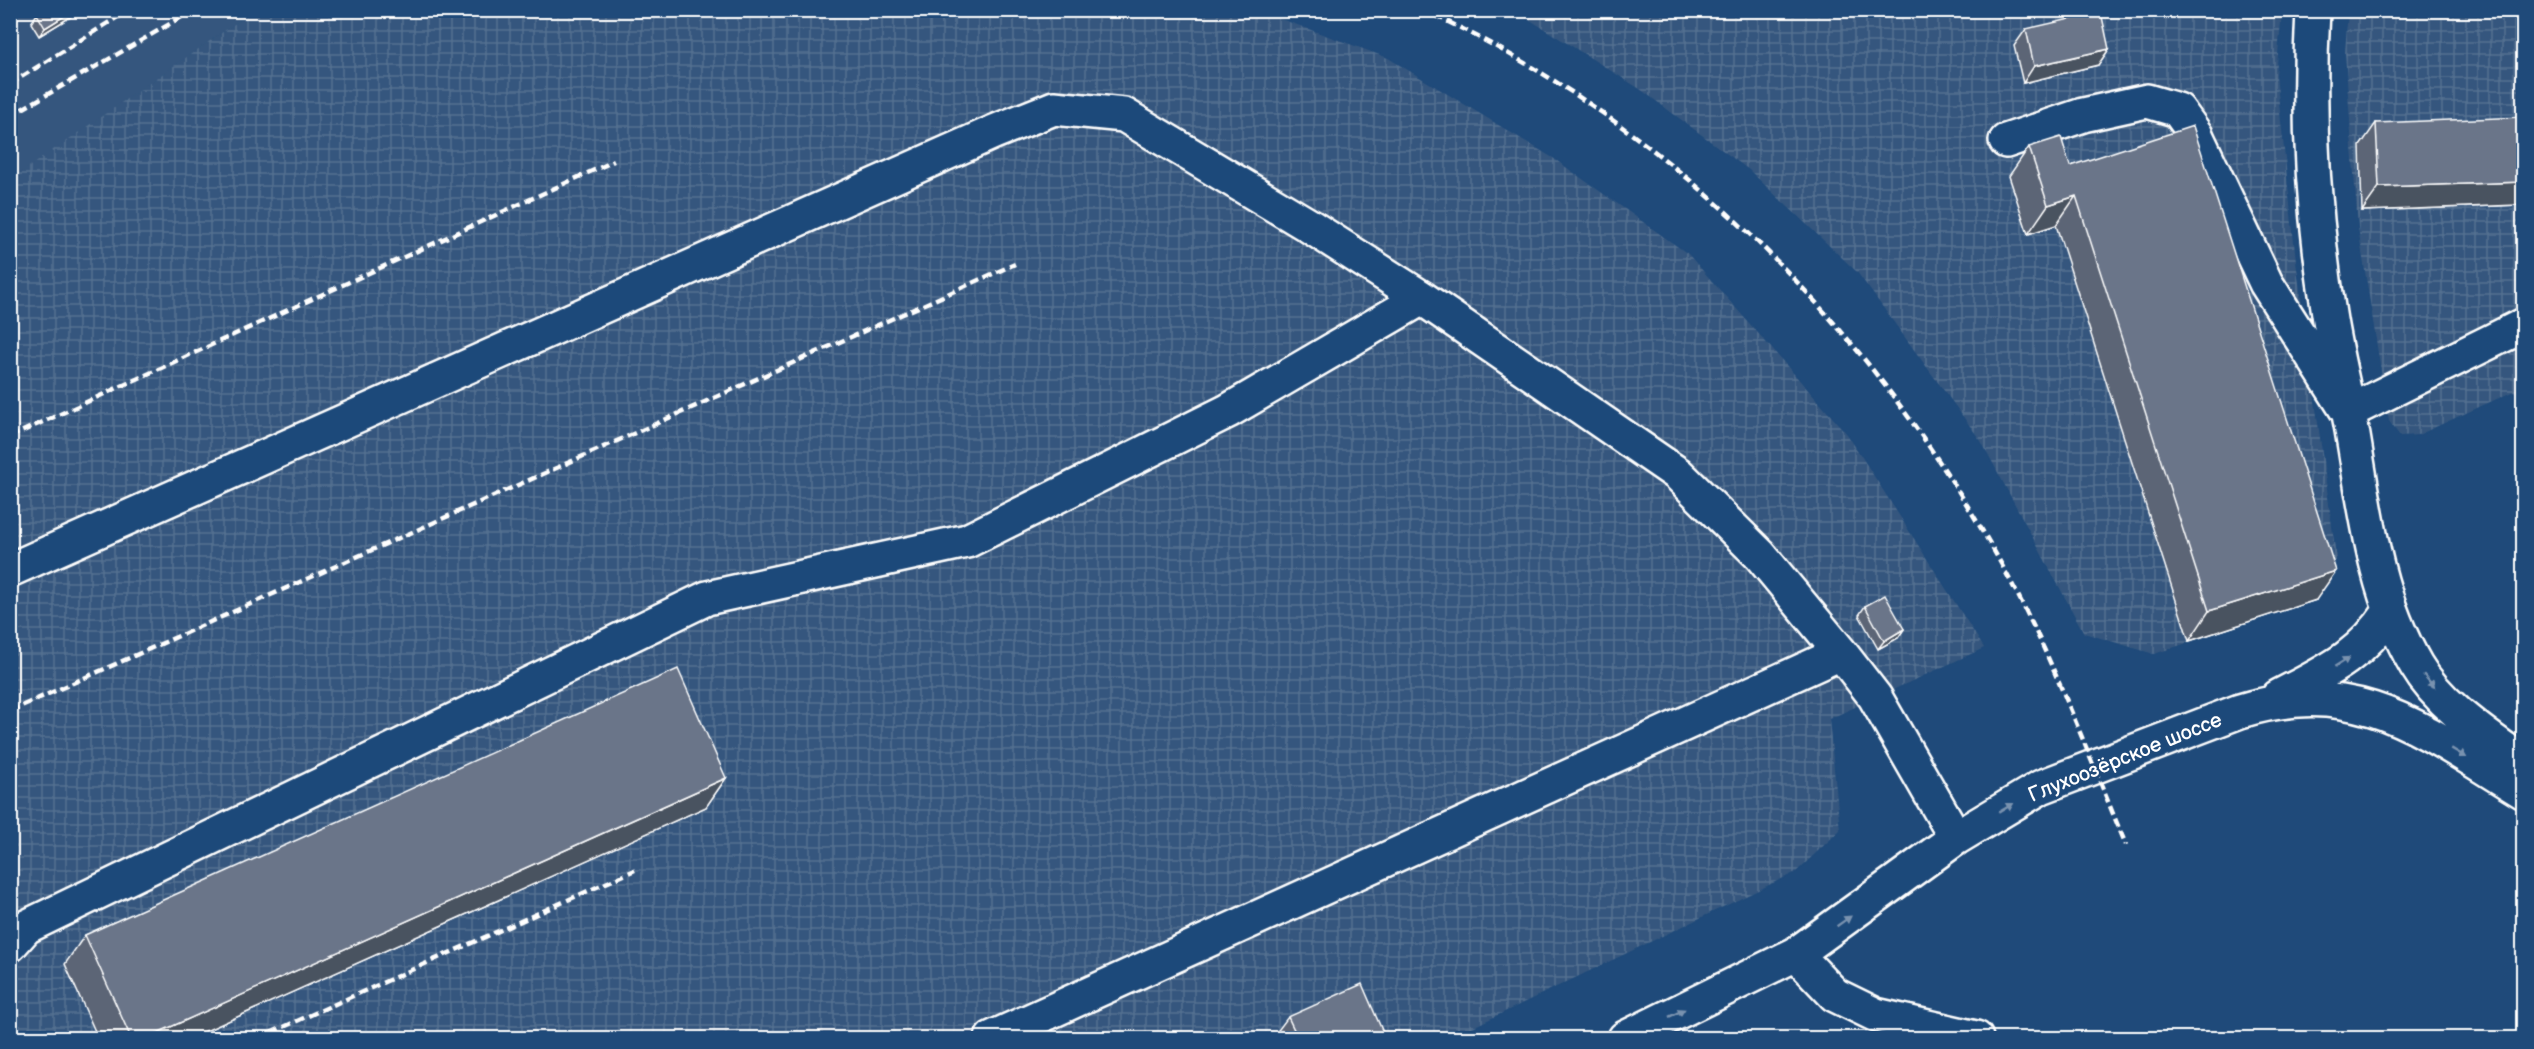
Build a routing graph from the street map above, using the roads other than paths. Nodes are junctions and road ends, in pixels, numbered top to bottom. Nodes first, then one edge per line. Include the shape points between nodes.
1 (2313, 10) edge
2 (2006, 141) dead end
3 (1422, 298) junction
4 (2523, 325) edge
5 (2348, 412) junction
6 (10, 570) edge
7 (2389, 613) junction
8 (1841, 652) junction
9 (2273, 700) junction
10 (2523, 737) edge
11 (2523, 763) edge
12 (2523, 792) edge
13 (1956, 838) junction
14 (10, 945) edge
15 (1796, 954) junction
16 (992, 1038) edge
17 (1624, 1038) edge
18 (1976, 1038) edge

1 - 5 street via 2309,81 2316,208 2329,315
2 - 5 street via 2083,115 2147,101 2178,110 2196,135 2266,283
3 - 6 street via 1124,115 1054,108
3 - 8 street via 1678,474 1760,555
3 - 14 street via 1228,411 967,541 707,598 26,927
4 - 5 street
5 - 7 street via 2374,558
9 -> 7 street via 2348,659 2374,636
7 - 10 street via 2432,648 2459,682
7 -> 11 street via 2418,667 2447,701
8 - 13 street via 1875,697
8 - 16 street
9 -> 12 street, Глухоозёрское шоссе via 2311,698 2370,707 2411,724
13 -> 9 street, Глухоозёрское шоссе via 2041,787
15 -> 13 street, Глухоозёрское шоссе
17 -> 15 street, Глухоозёрское шоссе
15 - 18 street via 1835,995 1876,1015

